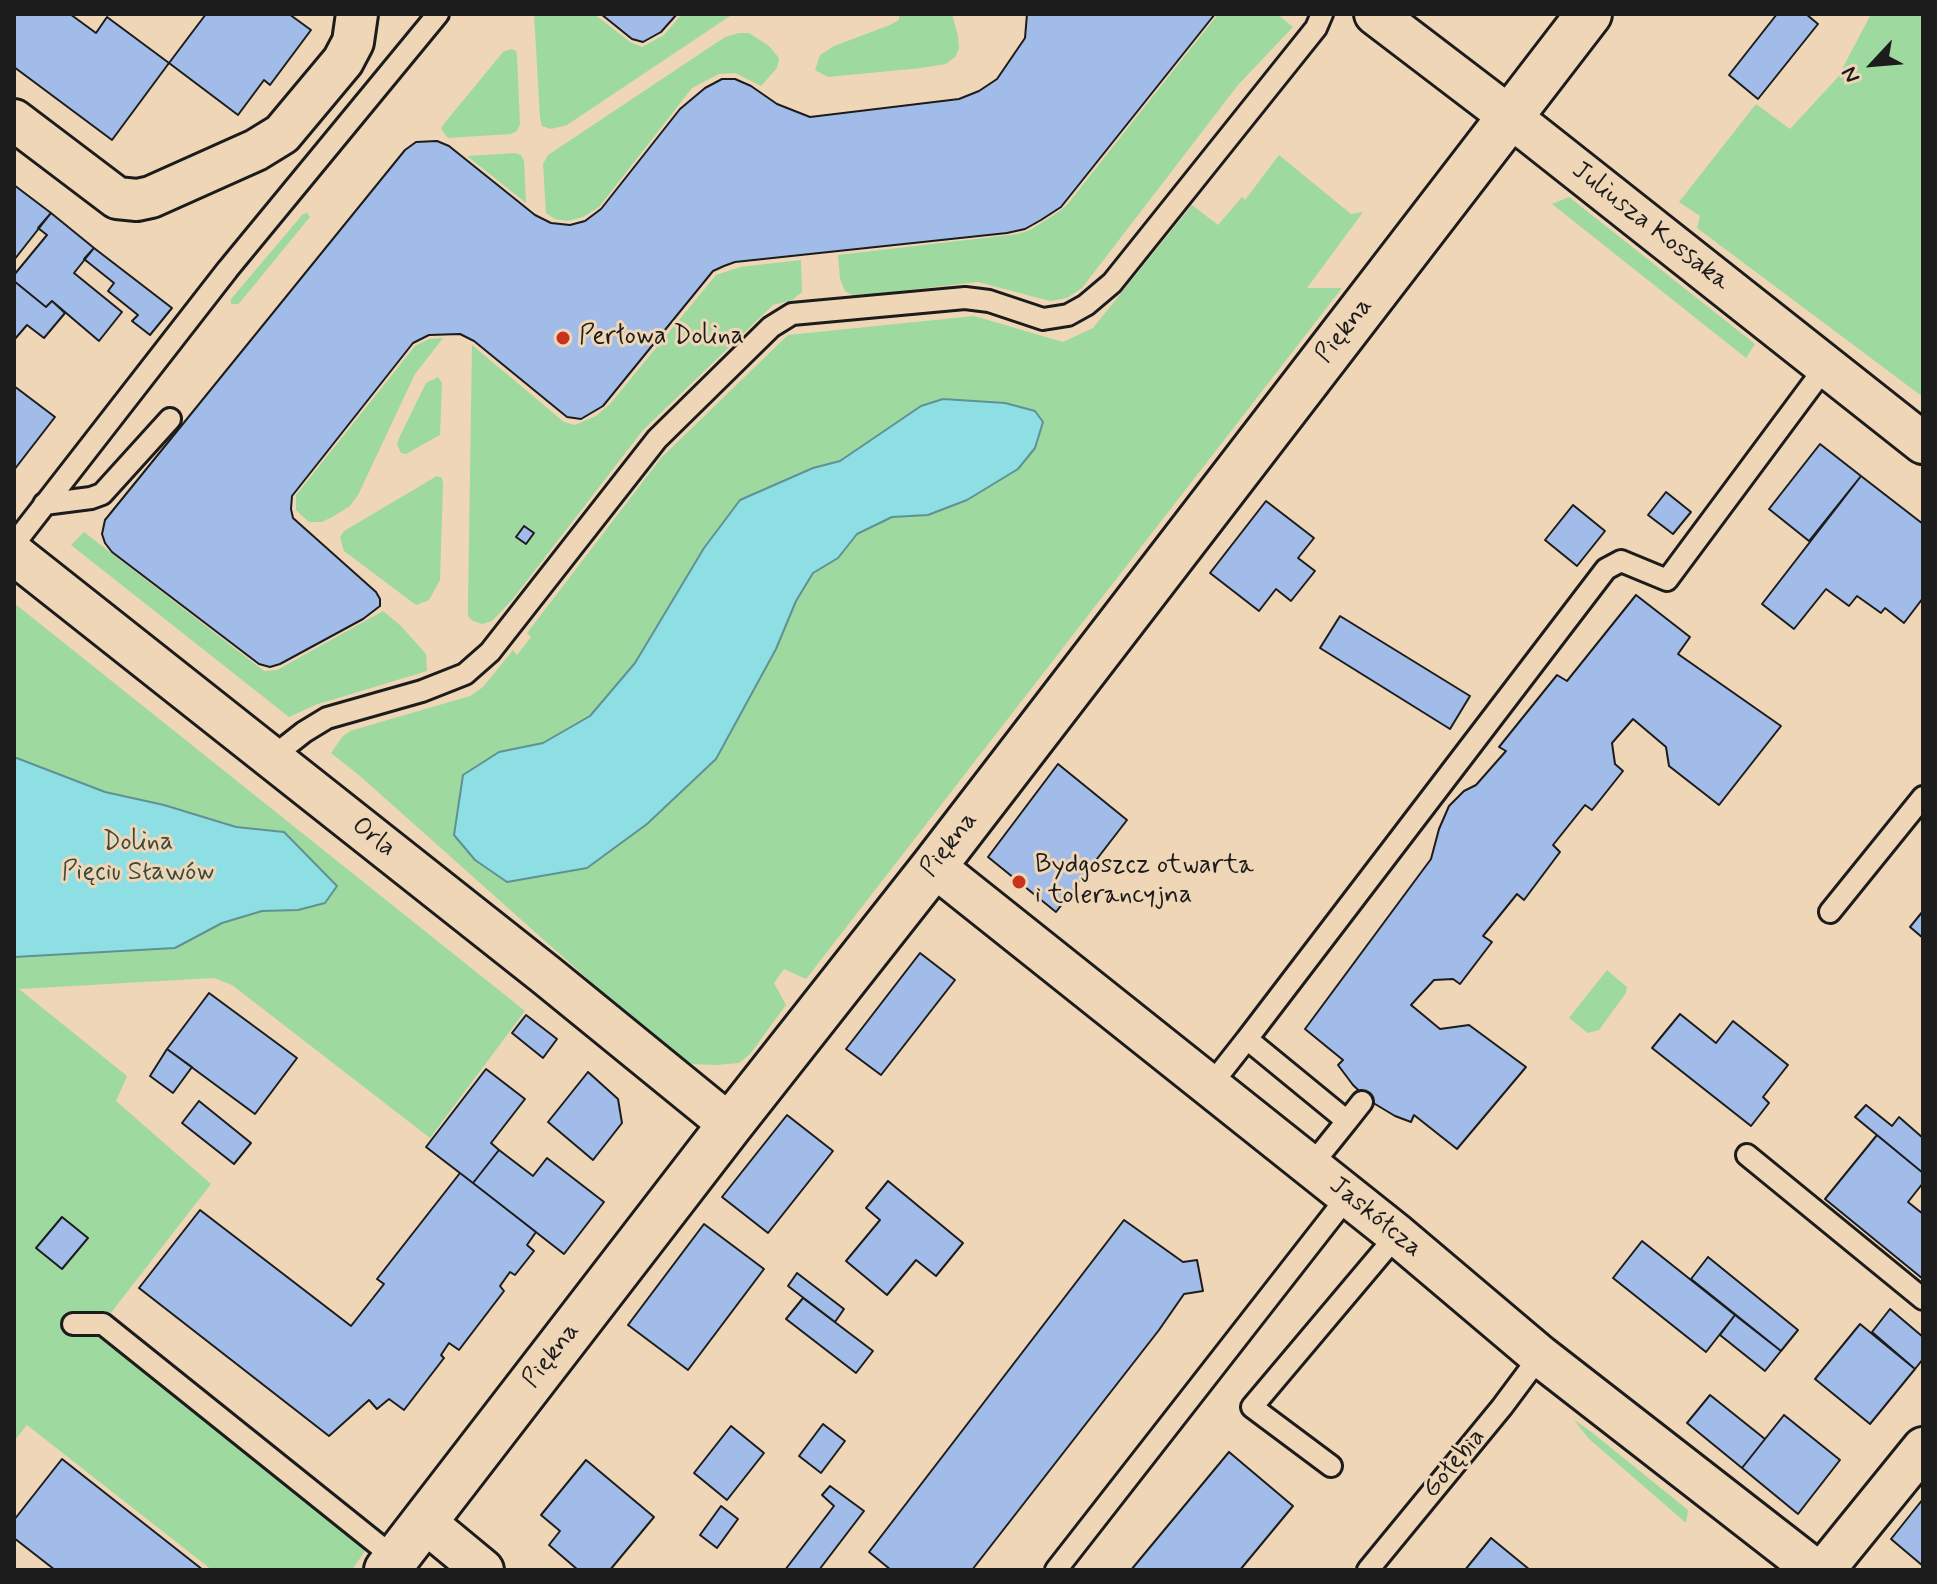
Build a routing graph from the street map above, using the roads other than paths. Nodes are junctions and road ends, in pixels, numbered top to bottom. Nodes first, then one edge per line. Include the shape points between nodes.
1 (357, 14) edge
2 (438, 14) edge
3 (1322, 14) edge
4 (1375, 14) edge
5 (1589, 14) edge
6 (1511, 118) junction
7 (14, 120) edge
8 (1826, 366) junction
9 (170, 419) dead end
10 (1923, 443) edge
11 (44, 504) junction
12 (14, 544) edge
13 (14, 554) edge
14 (271, 758) junction
15 (1923, 797) edge
16 (934, 866) junction
17 (1830, 912) dead end
18 (1247, 1039) junction
19 (1210, 1086) junction
20 (1362, 1102) dead end
21 (1347, 1121) junction
22 (730, 1125) junction
23 (1747, 1155) dead end
24 (1310, 1167) junction
25 (1348, 1196) junction
26 (1397, 1235) junction
27 (1923, 1299) edge
28 (73, 1324) dead end
29 (1540, 1356) junction
30 (1923, 1448) edge
31 (1331, 1466) dead end
32 (425, 1522) junction
33 (391, 1564) edge
34 (483, 1570) edge
35 (1056, 1570) edge
36 (1368, 1570) edge
37 (1815, 1570) edge
38 (1824, 1570) edge

1 - 7 street via 353,42 343,61 282,134 151,197 117,198
2 - 11 lane
3 - 14 lane via 1112,283 1086,305 1043,319 965,298 792,314 771,327 657,439 490,652 465,674 327,718
4 - 6 street, Juliusza Kossaka
5 - 6 street, Piękna
6 - 8 street, Juliusza Kossaka
6 - 16 street, Piękna
8 - 10 street, Juliusza Kossaka
8 - 18 lane via 1667,580 1621,561 1606,569
9 - 11 lane via 102,494
11 - 12 lane
13 - 14 street, Orla
14 - 22 street, Orla
15 - 17 lane
16 - 19 street, Jaskółcza
16 - 22 street, Piękna
18 - 19 lane
18 - 21 lane
19 - 24 street, Jaskółcza
20 - 21 lane
21 - 24 lane
22 - 32 street, Piękna
23 - 27 lane
24 - 25 street, Jaskółcza
25 - 26 street, Jaskółcza
25 - 35 lane
26 - 29 street, Jaskółcza
26 - 31 lane via 1252,1407
28 - 33 lane via 103,1324
29 - 36 lane, Gołębia
29 - 37 street, Jaskółcza
30 - 38 street
32 - 33 street, Piękna
32 - 34 street

